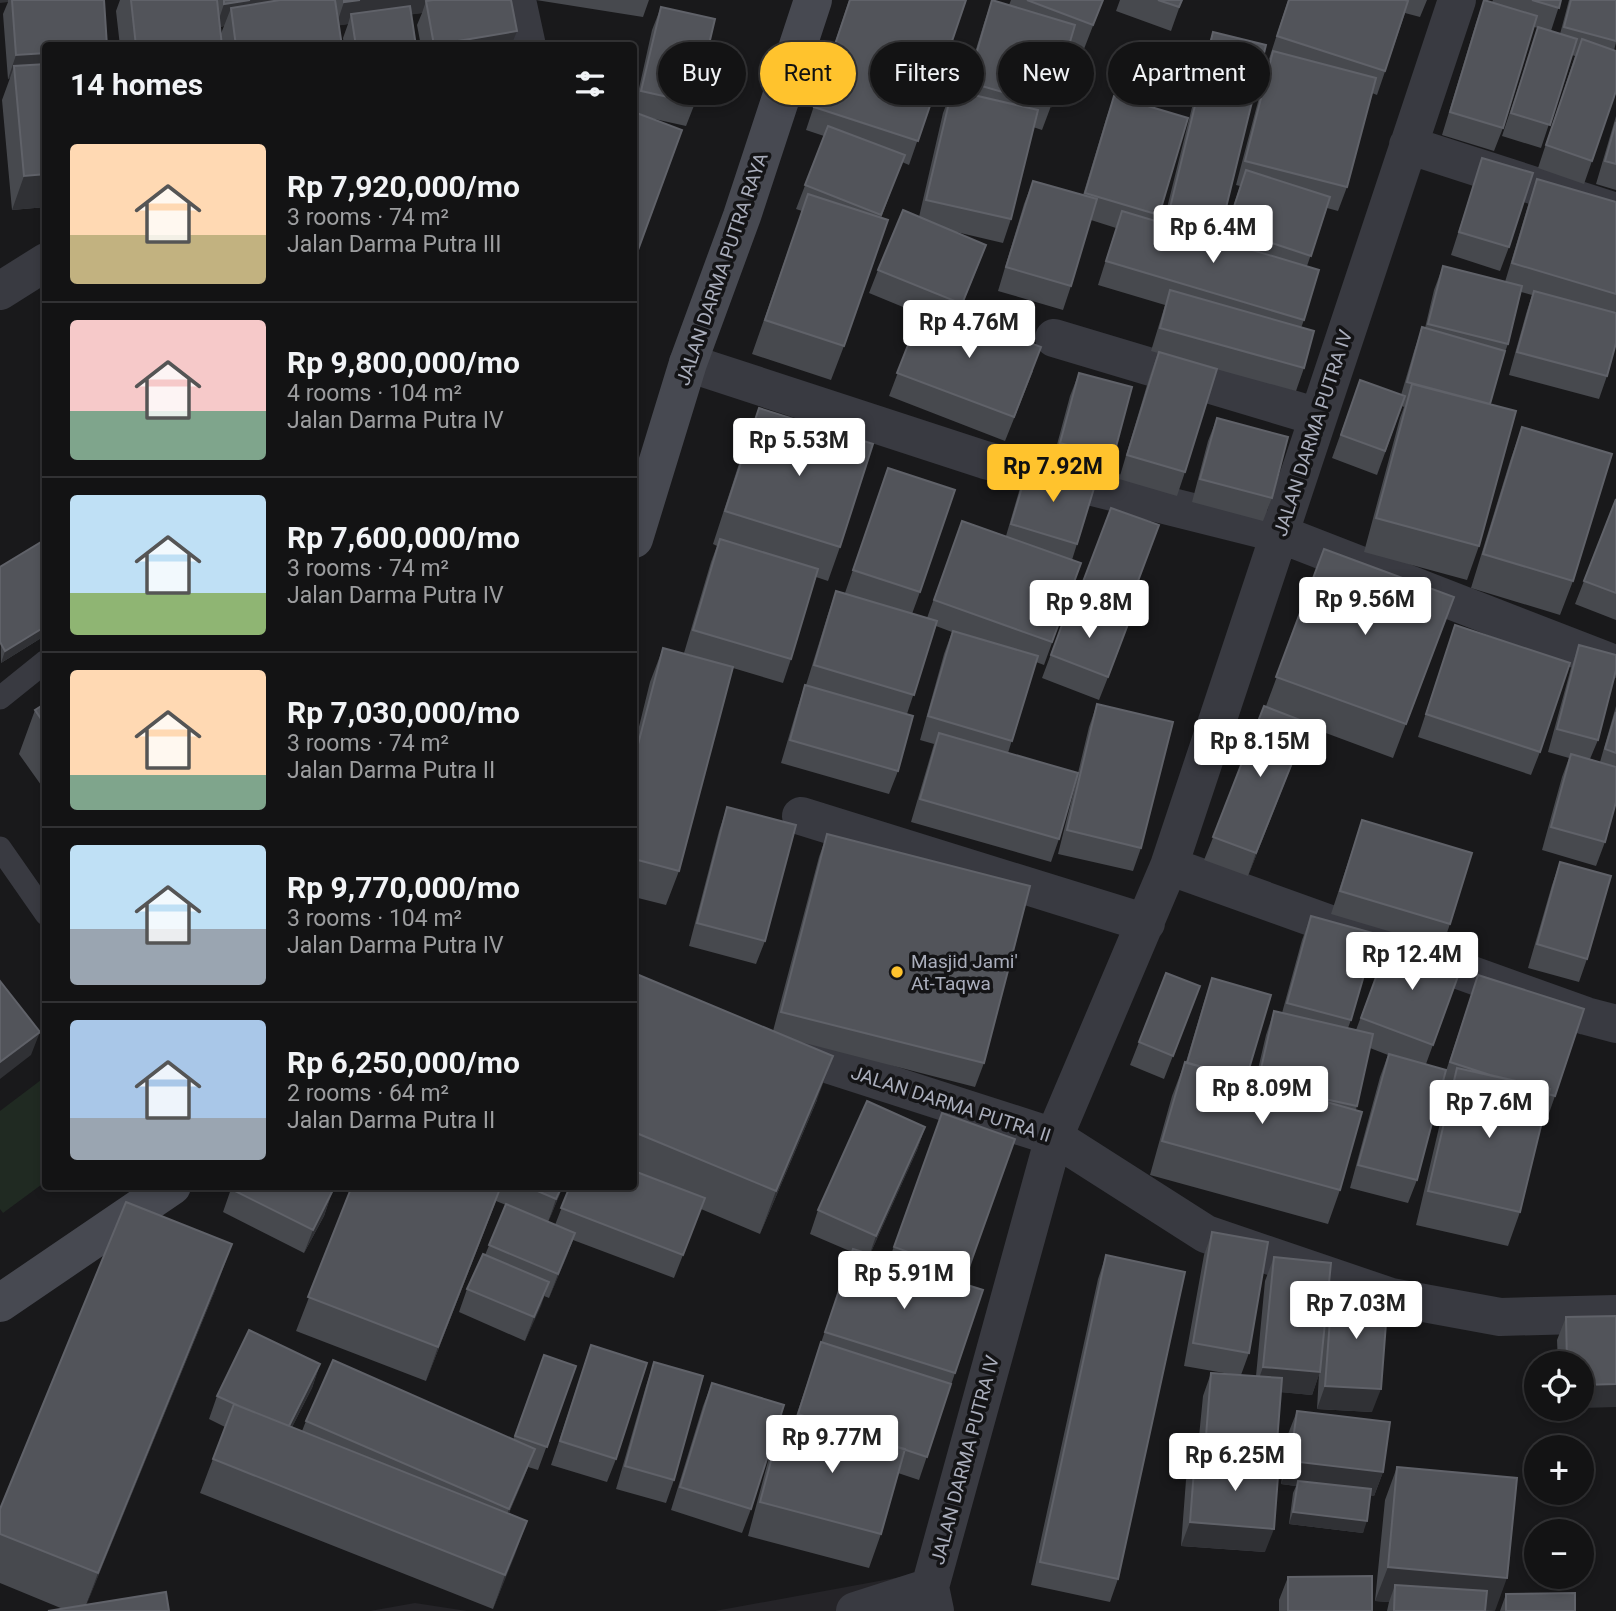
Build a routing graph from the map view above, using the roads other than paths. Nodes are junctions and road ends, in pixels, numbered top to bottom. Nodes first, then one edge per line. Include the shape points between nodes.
1 (517, 0) edge
2 (813, 0) edge
3 (1457, 0) edge
4 (526, 42) edge
5 (1408, 145) junction
6 (1616, 212) edge
7 (42, 264) edge
8 (0, 290) edge
9 (1054, 338) dead end
10 (688, 363) junction
11 (1318, 417) junction
12 (637, 529) edge
13 (1280, 534) junction
14 (1607, 661) edge
15 (42, 664) edge
16 (0, 698) edge
17 (801, 816) dead end
18 (0, 848) edge
19 (1169, 866) junction
20 (42, 908) edge
21 (1146, 923) junction
22 (1616, 1024) edge
23 (752, 1040) edge
24 (1054, 1137) junction
25 (167, 1190) edge
26 (0, 1303) edge
27 (1616, 1314) edge
28 (933, 1599) edge
29 (855, 1611) edge

1 - 4 street
2 - 10 street, JALAN DARMA PUTRA RAYA
3 - 5 street, JALAN DARMA PUTRA IV
5 - 6 street
5 - 11 street, JALAN DARMA PUTRA IV
7 - 8 street
9 - 11 street
10 - 12 street, JALAN DARMA PUTRA RAYA
10 - 13 street via 985,460
11 - 13 street, JALAN DARMA PUTRA IV
13 - 14 street
13 - 19 street, JALAN DARMA PUTRA IV
15 - 16 lane
17 - 21 street
18 - 20 lane
19 - 21 street, JALAN DARMA PUTRA IV
19 - 22 street
21 - 24 street, JALAN DARMA PUTRA IV
23 - 24 street, JALAN DARMA PUTRA II
24 - 27 street, JALAN DARMA PUTRA II via 1206,1234 1391,1297 1500,1317
24 - 28 street, JALAN DARMA PUTRA IV
25 - 26 street
28 - 29 street, JALAN DARMA PUTRA IV

